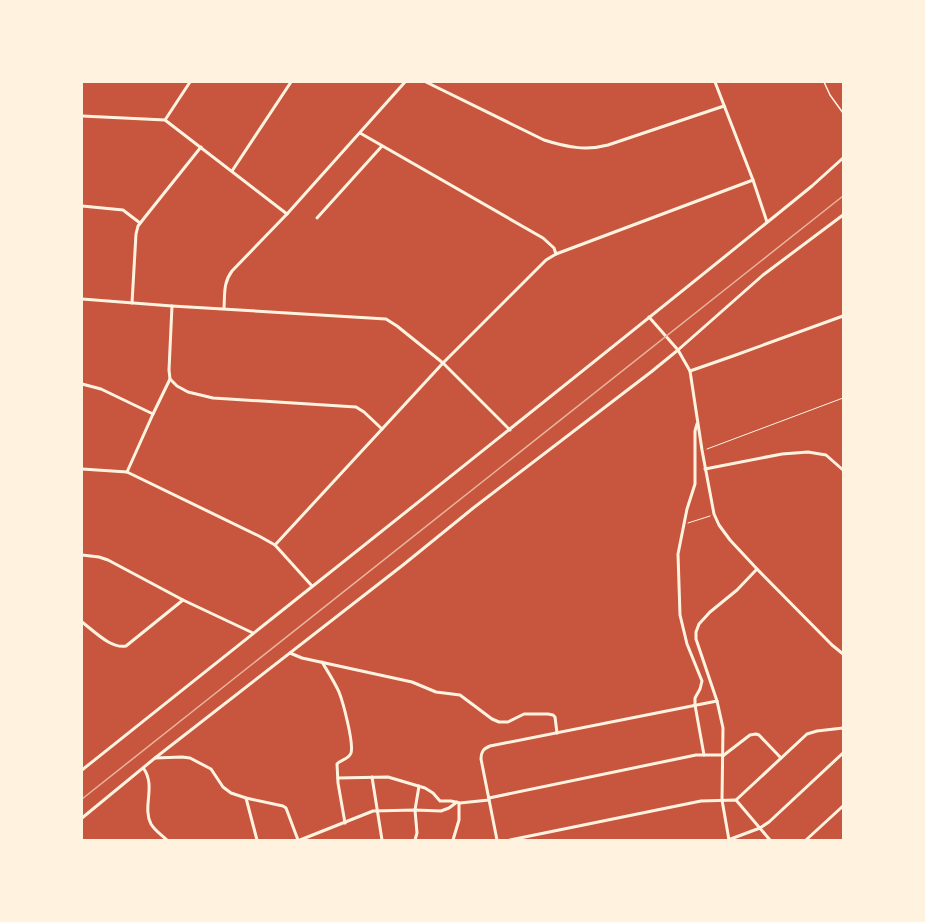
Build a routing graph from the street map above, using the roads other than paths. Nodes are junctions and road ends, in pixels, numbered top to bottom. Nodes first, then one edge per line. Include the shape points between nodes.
1 (190, 82) edge
2 (290, 82) edge
3 (405, 82) edge
4 (426, 82) edge
5 (715, 82) edge
6 (824, 82) edge
7 (724, 106) junction
8 (843, 113) edge
9 (82, 116) edge
10 (165, 120) junction
11 (360, 133) junction
12 (382, 146) junction
13 (202, 147) junction
14 (843, 158) edge
15 (232, 171) junction
16 (753, 180) junction
17 (82, 206) edge
18 (287, 214) junction
19 (843, 215) edge
20 (317, 218) dead end
21 (768, 222) junction
22 (140, 223) junction
23 (556, 254) junction
24 (82, 299) edge
25 (132, 303) junction
26 (172, 306) junction
27 (224, 308) junction
28 (843, 316) edge
29 (649, 317) junction
30 (678, 350) junction
31 (443, 363) junction
32 (690, 371) junction
33 (170, 379) junction
34 (82, 384) edge
35 (153, 414) junction
36 (697, 420) junction
37 (382, 429) junction
38 (510, 430) junction
39 (82, 469) edge
40 (705, 470) junction
41 (843, 470) edge
42 (126, 472) junction
43 (275, 545) junction
44 (82, 555) edge
45 (757, 569) junction
46 (312, 586) junction
47 (184, 600) junction
48 (82, 622) edge
49 (253, 633) junction
50 (290, 653) junction
51 (843, 654) edge
52 (322, 662) junction
53 (717, 701) junction
54 (695, 705) junction
55 (843, 728) edge
56 (557, 732) junction
57 (843, 753) edge
58 (704, 755) junction
59 (156, 758) junction
60 (724, 758) junction
61 (781, 758) junction
62 (144, 769) junction
63 (82, 770) edge
64 (372, 777) junction
65 (338, 778) junction
66 (419, 786) junction
67 (246, 798) junction
68 (489, 799) junction
69 (722, 800) junction
70 (736, 800) junction
71 (458, 803) junction
72 (843, 806) edge
73 (415, 810) junction
74 (377, 811) junction
75 (82, 818) edge
76 (345, 823) junction
77 (760, 828) junction
78 (167, 840) edge
79 (257, 840) edge
80 (299, 840) edge
81 (382, 840) edge
82 (415, 840) edge
83 (453, 840) edge
84 (496, 840) edge
85 (510, 840) edge
86 (729, 840) edge
87 (770, 840) edge
88 (806, 840) edge

1 - 10 street
2 - 15 street
3 - 11 street
4 - 7 street via 544,140 592,149
5 - 7 street
6 - 8 lane
7 - 16 street
9 - 10 street
10 - 13 street
11 - 12 street
11 - 18 street
12 - 20 street
12 - 23 street via 543,238 554,248
13 - 15 street
13 - 22 street
14 - 21 street
15 - 18 street
16 - 21 street
16 - 23 street
17 - 22 street via 123,210
18 - 27 street via 230,275 225,286
19 - 30 street via 763,275
21 - 29 street
22 - 25 street via 135,239
23 - 31 street via 534,271
24 - 25 street
25 - 26 street
26 - 27 street
26 - 33 street via 168,370
27 - 31 street via 386,319
28 - 32 street
29 - 30 street
29 - 38 street
30 - 32 street
30 - 50 street
31 - 37 street
31 - 38 street
32 - 36 street
33 - 35 street
33 - 37 street via 188,392 213,398 356,407
34 - 35 street via 101,389
35 - 42 street
36 - 40 street
36 - 54 street via 695,484 678,554 680,614 687,644 702,681
37 - 43 street
38 - 46 street
39 - 42 street
40 - 41 street via 782,454 808,452 826,455
40 - 45 street via 714,514 721,530
42 - 43 street
43 - 46 street
44 - 47 street via 108,560
45 - 51 street
45 - 53 street via 730,597 706,616 696,629 696,639
46 - 49 street
47 - 48 street via 126,646 112,643
47 - 49 street
49 - 63 street
50 - 52 street
50 - 59 street
52 - 56 street via 412,682 436,692 460,695 499,722 508,722 524,714 551,714 555,717
52 - 65 street via 339,693 351,744 350,755 337,763
53 - 54 street
53 - 60 street via 723,728
54 - 56 street
54 - 58 street
55 - 61 street via 808,734
56 - 68 street via 484,748 481,760
57 - 77 street
58 - 60 street
58 - 68 street
59 - 62 street
59 - 67 street via 190,758 211,769 223,787 231,793
60 - 61 street via 750,735 756,734
60 - 69 street
61 - 70 street
62 - 75 street
62 - 78 street via 149,782 150,821
64 - 65 street
64 - 66 street via 388,777
64 - 74 street
65 - 76 street
66 - 71 street via 440,800
66 - 73 street
67 - 79 street
67 - 80 street via 286,808
68 - 71 street
68 - 84 street
69 - 70 street
69 - 85 street via 701,801
69 - 86 street
70 - 77 street
71 - 73 street via 441,811
71 - 83 street via 458,820
72 - 88 street
73 - 74 street
73 - 82 street
74 - 76 street
74 - 81 street
76 - 80 street
77 - 86 street
77 - 87 street

